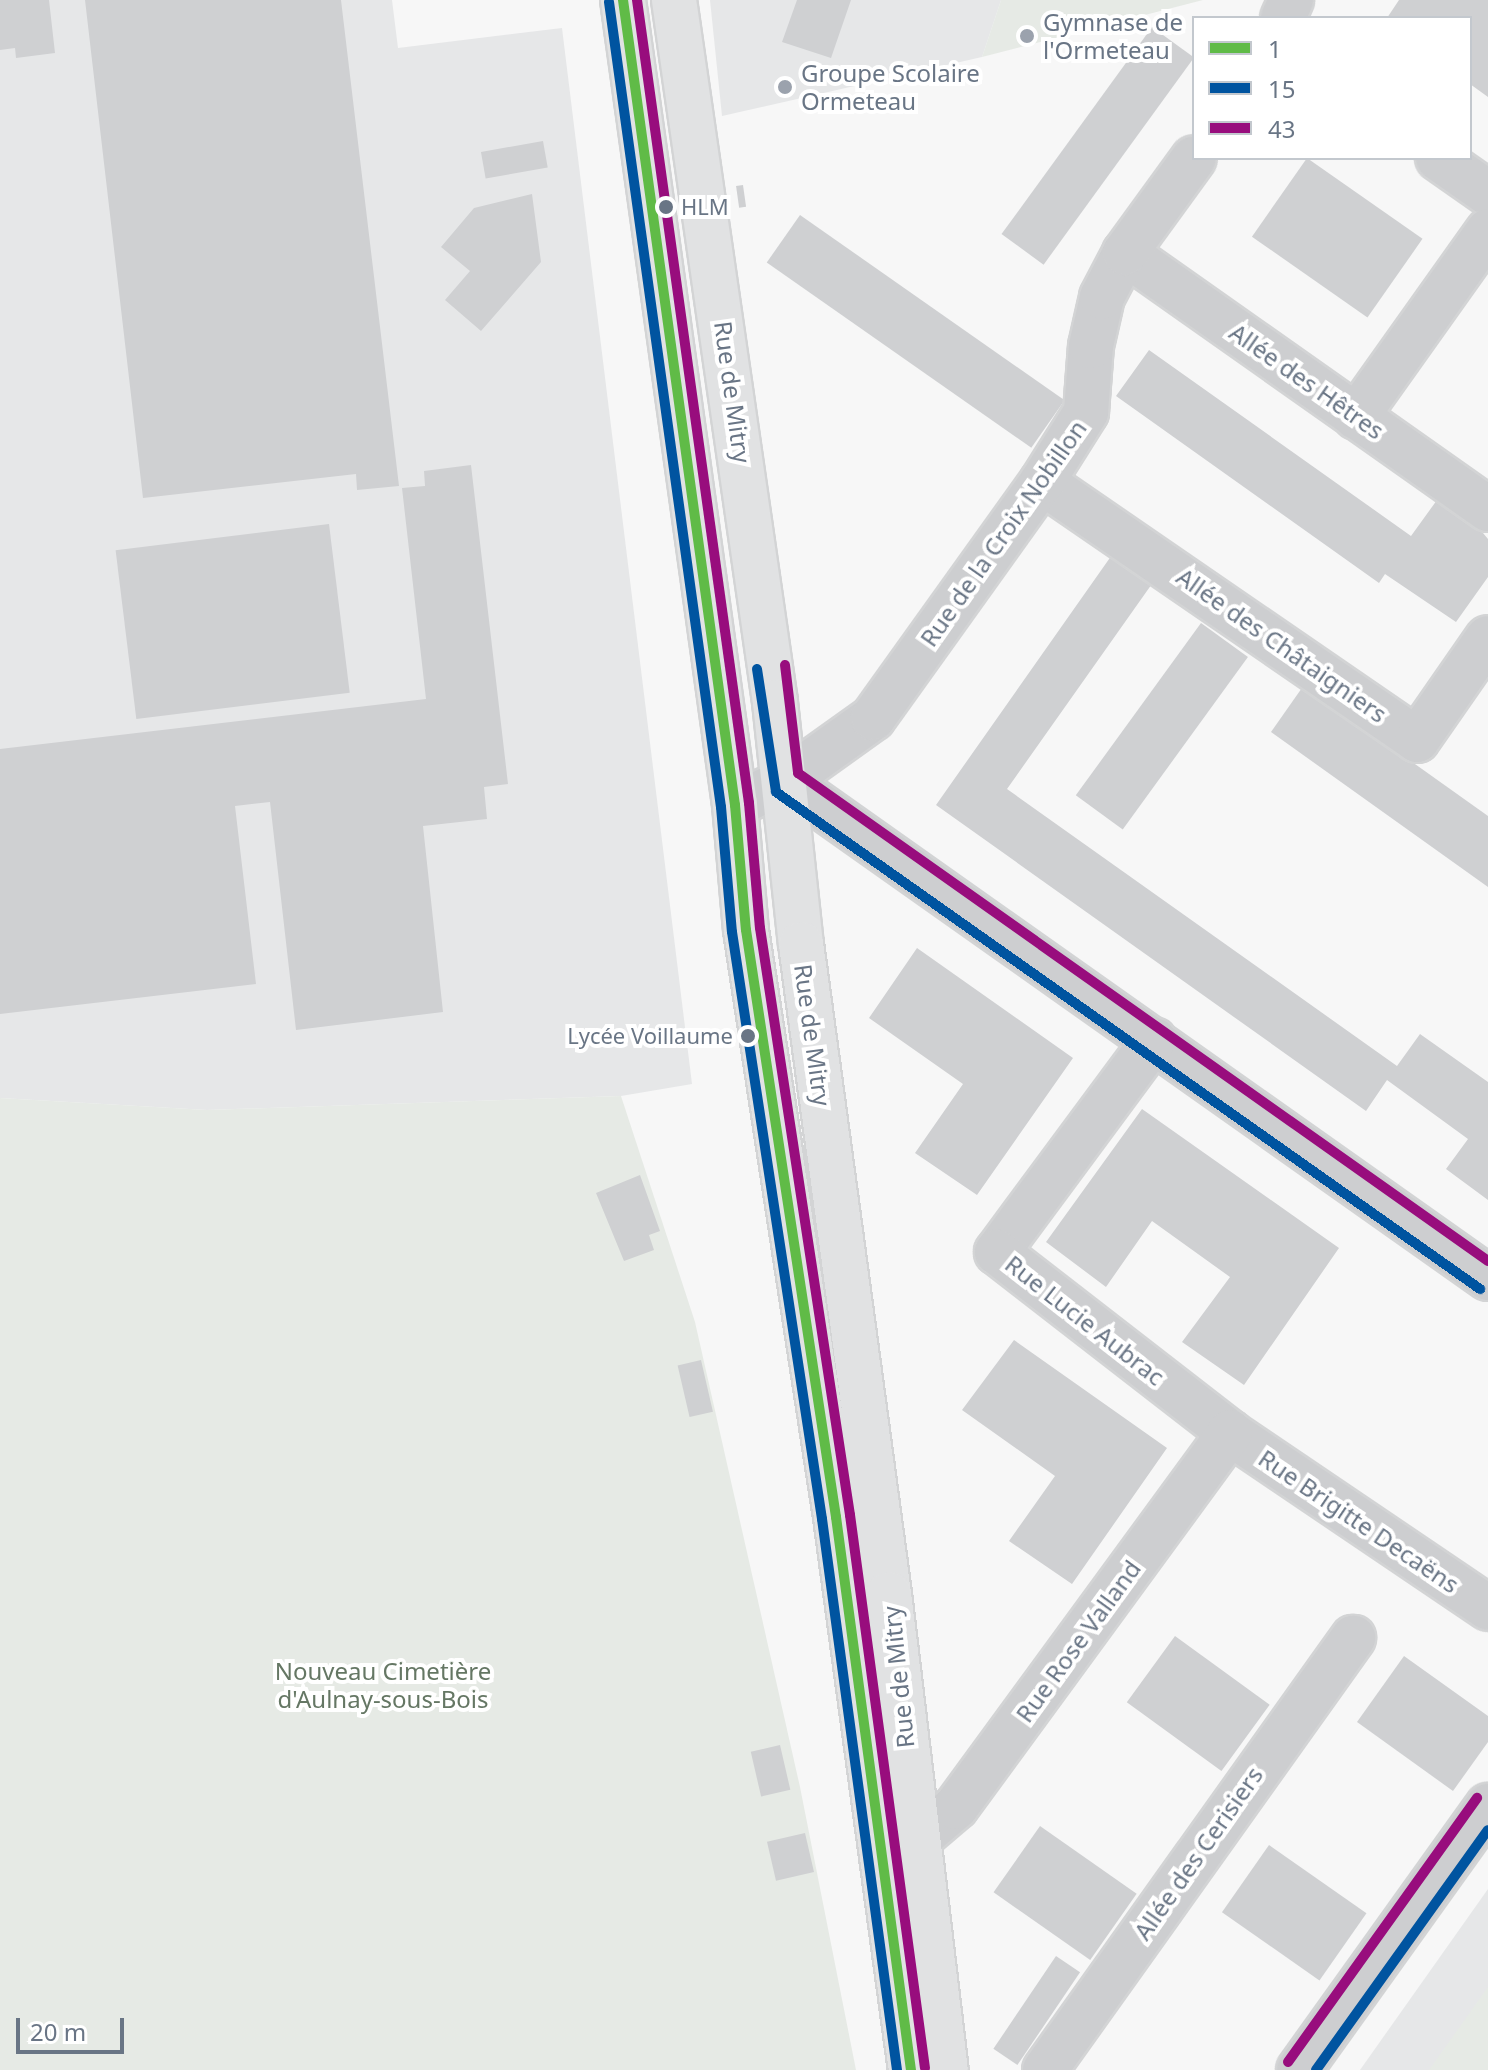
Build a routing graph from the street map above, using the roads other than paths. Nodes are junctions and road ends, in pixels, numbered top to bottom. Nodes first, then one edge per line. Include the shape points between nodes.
1 (623, 0) edge
2 (674, 0) edge
3 (1193, 160) edge
4 (1441, 160) edge
5 (1488, 193) edge
6 (1488, 231) edge
7 (1125, 253) junction
8 (1356, 417) junction
9 (1042, 482) junction
10 (1488, 509) edge
11 (1488, 638) edge
12 (785, 781) junction
13 (735, 805) junction
14 (1154, 1040) junction
15 (1488, 1278) edge
16 (1230, 1433) junction
17 (1488, 1608) edge
18 (1353, 1638) dead end
19 (1488, 1806) edge
20 (916, 1841) junction
21 (911, 2070) edge
22 (946, 2070) edge
23 (1045, 2070) edge
24 (1299, 2070) edge

1 - 13 main road, Rue de Mitry
2 - 12 main road, Rue de Mitry via 736,400
3 - 7 street, Rue de la Croix Nobillon
4 - 5 street
6 - 8 street
7 - 8 street, Allée des Hêtres
7 - 9 street, Rue de la Croix Nobillon via 1096,314 1086,412
8 - 10 street, Allée des Hêtres
9 - 11 street, Allée des Châtaigniers via 1417,740
9 - 12 street, Rue de la Croix Nobillon via 873,718
12 - 13 street, Rue de la Croix Nobillon
12 - 14 street
12 - 20 main road, Rue de Mitry via 801,944 889,1594
13 - 21 main road, Rue de Mitry via 746,930 836,1517
14 - 15 street
14 - 16 street, Rue Lucie Aubrac via 997,1252
16 - 17 street, Rue Brigitte Decaëns
16 - 20 street, Rue Rose Valland via 956,1807
18 - 23 street, Allée des Cerisiers
19 - 24 street
20 - 22 main road, Rue de Mitry

